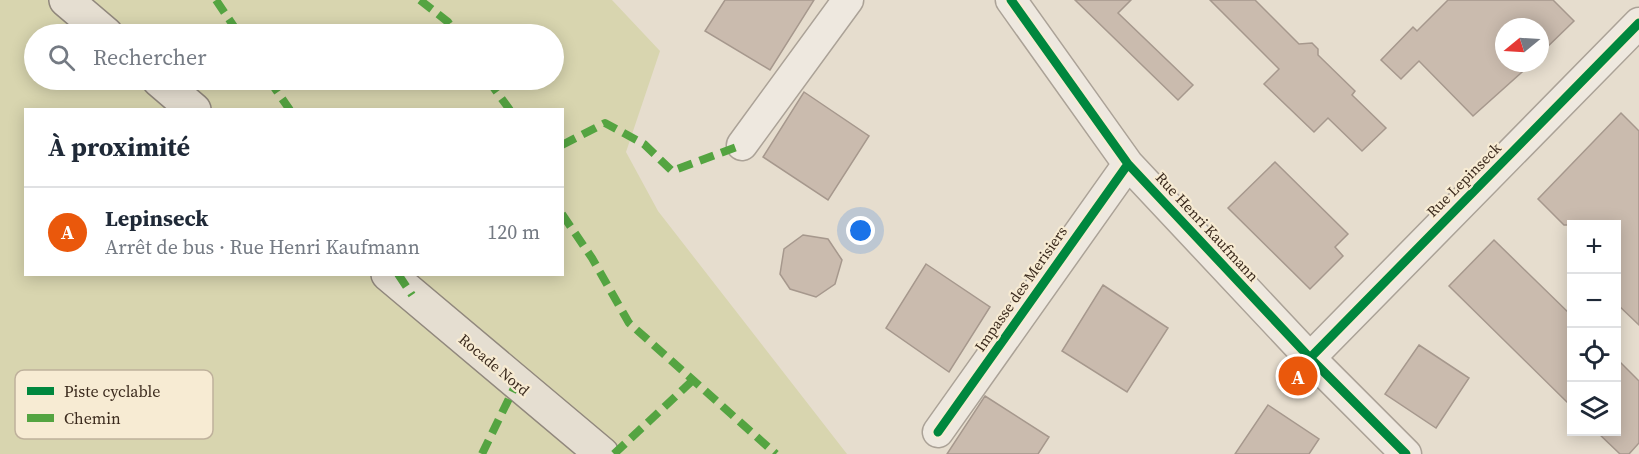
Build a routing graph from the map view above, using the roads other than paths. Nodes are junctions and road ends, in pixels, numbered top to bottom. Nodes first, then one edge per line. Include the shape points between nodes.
1 (66, 0) edge
2 (848, 0) edge
3 (1011, 0) edge
4 (94, 24) edge
5 (1639, 24) edge
6 (171, 90) edge
7 (192, 108) edge
8 (742, 145) dead end
9 (1128, 164) junction
10 (390, 276) edge
11 (1310, 358) junction
12 (938, 432) dead end
13 (1394, 450) edge
14 (602, 454) edge

1 - 4 main road
2 - 8 street
3 - 9 street, Rue Henri Kaufmann
5 - 11 street, Rue Lepinseck
6 - 7 main road
9 - 11 street, Rue Henri Kaufmann
9 - 12 street, Impasse des Merisiers
10 - 14 main road, Rocade Nord
11 - 13 street, Rue Henri Kaufmann

